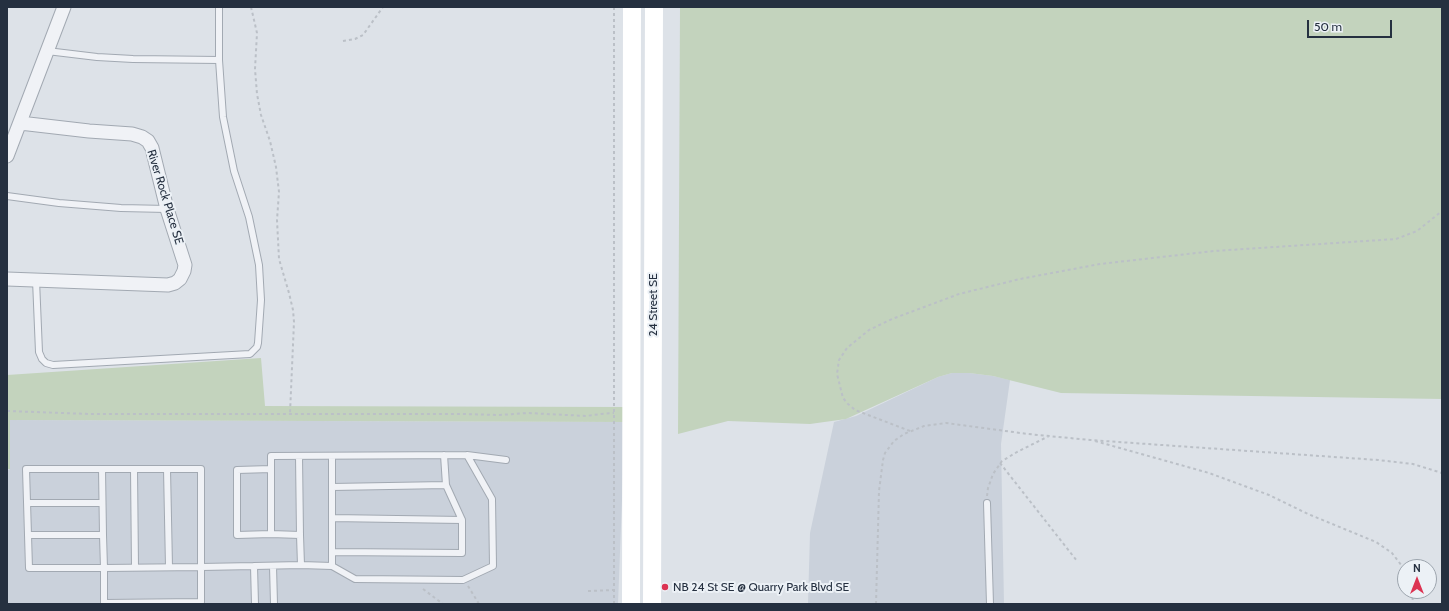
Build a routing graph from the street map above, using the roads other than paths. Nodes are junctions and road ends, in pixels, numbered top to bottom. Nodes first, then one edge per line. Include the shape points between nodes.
1 (64, 7) edge
2 (219, 7) edge
3 (632, 7) edge
4 (654, 7) edge
5 (47, 51) junction
6 (219, 60) junction
7 (20, 123) junction
8 (7, 156) edge
9 (7, 196) edge
10 (167, 209) junction
11 (7, 279) edge
12 (36, 280) junction
13 (444, 455) junction
14 (467, 455) junction
15 (299, 456) junction
16 (332, 456) junction
17 (506, 460) dead end
18 (102, 469) junction
19 (134, 469) junction
20 (167, 469) junction
21 (271, 470) junction
22 (446, 485) junction
23 (332, 487) junction
24 (27, 503) junction
25 (102, 503) junction
26 (986, 503) road end
27 (332, 518) junction
28 (462, 520) junction
29 (271, 534) junction
30 (28, 535) junction
31 (103, 535) junction
32 (300, 535) junction
33 (332, 552) junction
34 (300, 565) junction
35 (201, 566) junction
36 (254, 566) junction
37 (274, 566) junction
38 (332, 566) junction
39 (135, 567) junction
40 (169, 567) junction
41 (104, 568) junction
42 (201, 603) edge
43 (255, 604) edge
44 (274, 604) edge
45 (631, 604) edge
46 (652, 604) edge
47 (990, 604) edge

1 - 5 street
2 - 6 lane
3 - 45 main road, 24 Street SE
4 - 46 main road, 24 Street SE
5 - 6 lane via 133,59
5 - 7 street
6 - 12 lane via 228,146 249,217 259,265 261,300 256,347 250,354 46,363 39,352
7 - 8 street
7 - 10 street, River Rock Place SE via 142,136 152,148
9 - 10 lane via 59,203
10 - 12 street, River Rock Place SE via 185,265 182,275 174,283
11 - 12 street, River Rock Place SE
13 - 14 lane
13 - 16 lane
13 - 22 lane
14 - 17 lane
14 - 38 lane via 492,499 493,566 464,580 413,581 355,579
15 - 16 lane
15 - 21 lane via 271,456
15 - 32 lane
16 - 23 lane
18 - 19 lane
18 - 24 lane via 26,470
18 - 25 lane
19 - 20 lane
19 - 39 lane
20 - 35 lane via 201,469
20 - 40 lane
21 - 29 lane
21 - 29 lane via 236,470 236,485 237,535
22 - 23 lane
22 - 28 lane
23 - 27 lane
24 - 25 lane
24 - 30 lane
25 - 31 lane
26 - 47 lane
27 - 28 lane
27 - 33 lane
28 - 33 lane via 462,553
29 - 32 lane
30 - 31 lane
30 - 41 lane via 29,568
31 - 41 lane
32 - 34 lane
33 - 38 lane
34 - 37 lane
34 - 38 lane
35 - 36 lane
35 - 40 lane
35 - 42 lane
36 - 37 lane
36 - 43 lane
37 - 44 lane
39 - 40 lane
39 - 41 lane
41 - 42 lane via 104,603

